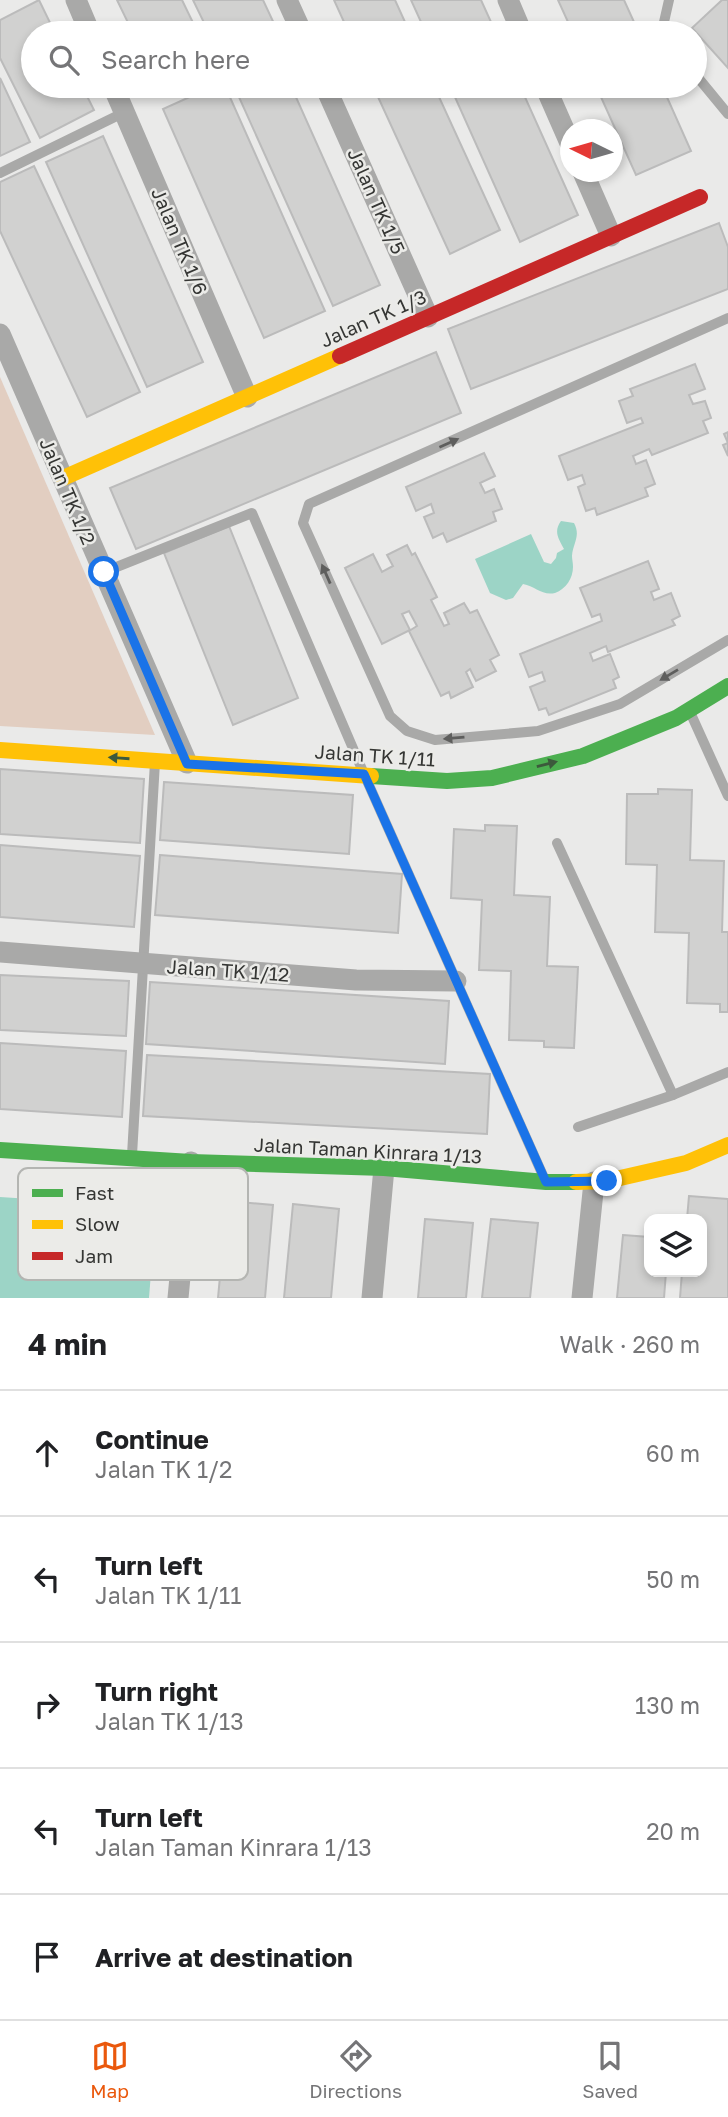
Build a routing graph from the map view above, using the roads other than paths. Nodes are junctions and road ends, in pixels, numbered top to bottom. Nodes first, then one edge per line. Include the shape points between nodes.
1 (76, 0) edge
2 (288, 0) edge
3 (508, 0) edge
4 (668, 0) edge
5 (85, 21) edge
6 (297, 21) edge
7 (517, 21) edge
8 (664, 21) edge
9 (707, 89) edge
10 (118, 98) edge
11 (330, 98) edge
12 (550, 98) edge
13 (124, 113) junction
14 (728, 114) edge
15 (560, 120) edge
16 (0, 173) edge
17 (587, 182) edge
18 (700, 197) dead end
19 (611, 236) junction
20 (428, 317) junction
21 (728, 318) edge
22 (0, 334) edge
23 (247, 397) junction
24 (63, 478) junction
25 (104, 572) junction
26 (728, 640) edge
27 (728, 686) edge
28 (690, 712) junction
29 (0, 750) edge
30 (155, 761) junction
31 (187, 764) junction
32 (364, 774) junction
33 (728, 796) edge
34 (557, 843) dead end
35 (0, 952) edge
36 (143, 963) junction
37 (456, 981) junction
38 (728, 1072) edge
39 (673, 1095) junction
40 (578, 1127) dead end
41 (728, 1145) edge
42 (0, 1150) edge
43 (131, 1158) junction
44 (191, 1162) junction
45 (190, 1168) edge
46 (384, 1168) junction
47 (546, 1182) junction
48 (594, 1182) junction
49 (180, 1280) edge
50 (178, 1298) edge
51 (372, 1298) edge
52 (582, 1298) edge

1 - 5 street
2 - 6 street
3 - 7 street
4 - 8 lane
9 - 14 lane
10 - 13 street, Jalan TK 1/6
11 - 20 street, Jalan TK 1/5
12 - 15 street
13 - 16 lane
13 - 23 street, Jalan TK 1/6
17 - 19 street
18 - 19 street, Jalan TK 1/3
19 - 20 street, Jalan TK 1/3
20 - 23 street, Jalan TK 1/3
26 -> 21 lane via 620,704 538,731 435,740 408,731 390,716 303,523 310,504
22 - 24 street, Jalan TK 1/2
23 - 24 street, Jalan TK 1/3
24 - 25 street, Jalan TK 1/2
25 - 31 street, Jalan TK 1/2
25 - 32 lane via 252,513
27 - 28 street, Jalan TK 1/11
32 -> 28 street, Jalan TK 1/11 via 447,781 492,778 583,755
28 - 33 lane
30 -> 29 street, Jalan TK 1/11
30 - 31 street, Jalan TK 1/11
30 - 36 lane
31 - 32 street, Jalan TK 1/11
32 - 37 lane
34 - 39 lane
35 - 36 street, Jalan TK 1/12
36 - 37 street, Jalan TK 1/12 via 356,979
36 - 43 lane
37 - 47 lane
38 - 39 lane
39 - 40 lane
41 - 48 street, Jalan Taman Kinrara 1/13 via 686,1163
42 - 43 street, Jalan Taman Kinrara 1/13
43 - 44 street, Jalan Taman Kinrara 1/13
44 - 45 street
44 - 46 street, Jalan Taman Kinrara 1/13
46 - 47 street, Jalan Taman Kinrara 1/13
46 - 51 street
47 - 48 street, Jalan Taman Kinrara 1/13
48 - 52 street
49 - 50 street

